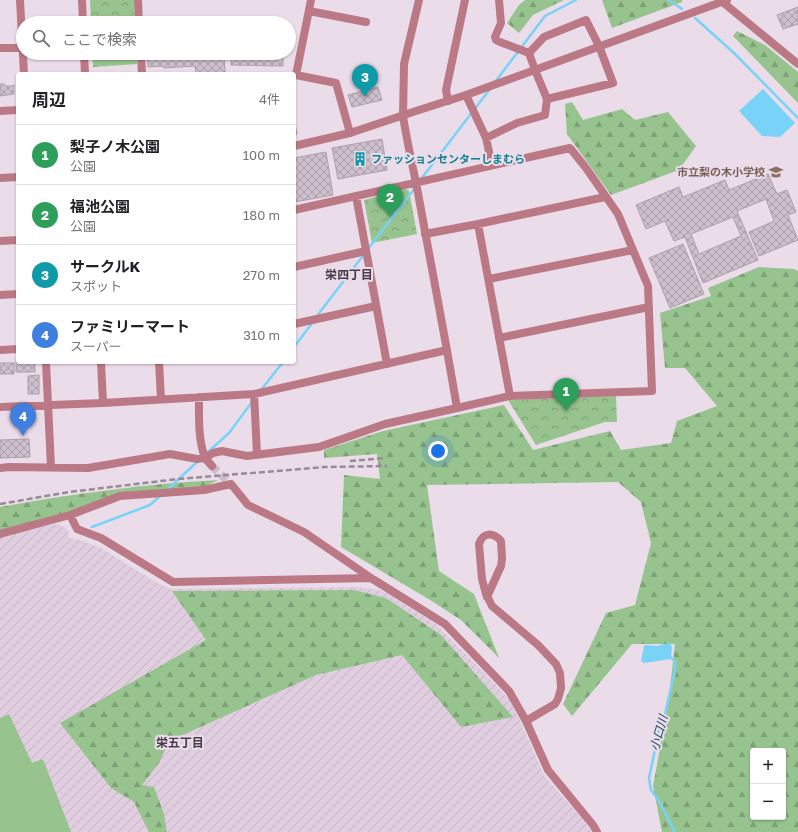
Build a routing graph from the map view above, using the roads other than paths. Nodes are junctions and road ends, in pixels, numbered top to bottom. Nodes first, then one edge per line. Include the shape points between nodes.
1 (20, 0) edge
2 (82, 0) edge
3 (138, 0) edge
4 (311, 0) edge
5 (419, 0) edge
6 (465, 0) edge
7 (499, 0) edge
8 (723, 1) edge
9 (308, 11) junction
10 (21, 16) edge
11 (83, 16) edge
12 (139, 16) edge
13 (366, 22) dead end
14 (599, 46) junction
15 (0, 48) edge
16 (16, 48) edge
17 (529, 53) junction
18 (23, 60) edge
19 (84, 60) edge
20 (141, 60) edge
21 (798, 64) edge
22 (535, 70) junction
23 (24, 72) edge
24 (85, 72) edge
25 (142, 72) edge
26 (466, 95) junction
27 (547, 99) junction
28 (448, 100) junction
29 (16, 110) edge
30 (0, 111) edge
31 (403, 116) junction
32 (350, 133) junction
33 (486, 138) junction
34 (296, 146) edge
35 (492, 165) junction
36 (16, 177) edge
37 (0, 178) edge
38 (416, 183) junction
39 (356, 196) junction
40 (606, 197) junction
41 (296, 210) edge
42 (478, 224) junction
43 (425, 234) junction
44 (0, 240) edge
45 (16, 240) edge
46 (633, 250) junction
47 (366, 251) junction
48 (296, 267) edge
49 (489, 279) junction
50 (16, 294) edge
51 (0, 295) edge
52 (376, 306) junction
53 (649, 307) junction
54 (296, 324) edge
55 (499, 338) junction
56 (16, 349) edge
57 (0, 350) edge
58 (447, 350) junction
59 (46, 364) edge
60 (101, 364) edge
61 (159, 364) edge
62 (387, 364) junction
63 (254, 394) junction
64 (510, 396) junction
65 (199, 397) junction
66 (160, 399) junction
67 (103, 403) junction
68 (48, 405) junction
69 (0, 407) edge
70 (457, 408) junction
71 (257, 454) junction
72 (205, 458) junction
73 (212, 466) tunnel mouth
74 (51, 467) junction
75 (0, 468) edge
76 (70, 515) junction
77 (0, 534) edge
78 (370, 578) junction
79 (487, 597) junction
80 (526, 721) junction
81 (597, 832) edge

1 - 10 street
2 - 11 street
3 - 12 street
4 - 9 street
5 - 31 street via 404,64
6 - 28 street via 446,90
7 - 17 street via 501,23 495,36 496,40
8 - 14 street
8 - 21 street
9 - 13 street
9 - 32 street via 296,75 336,83
14 - 17 street via 586,20 544,36
14 - 22 street
14 - 27 street via 613,83
15 - 16 street
17 - 22 street
18 - 23 street
19 - 24 street
20 - 25 street
22 - 26 street
22 - 27 street
26 - 28 street
26 - 33 street
27 - 33 street via 545,115
28 - 31 street
29 - 30 street
31 - 32 street
31 - 38 street
32 - 34 street
33 - 35 street
35 - 38 street
35 - 40 street via 570,148
36 - 37 street
38 - 39 street
38 - 43 street
39 - 41 street
39 - 47 street
40 - 42 street
40 - 46 street via 618,214
42 - 43 street
42 - 49 street
43 - 58 street
44 - 45 street
46 - 49 street
46 - 53 street via 648,286
47 - 48 street
47 - 52 street
49 - 55 street
50 - 51 street
52 - 54 street
52 - 62 street
53 - 55 street
53 - 64 street via 652,391
55 - 64 street
56 - 57 street
58 - 62 street
58 - 70 street
59 - 68 street
60 - 67 street
61 - 66 street
62 - 63 street
63 - 65 street
63 - 71 street
64 - 70 street
65 - 66 street
65 - 72 street via 200,440
66 - 67 street
67 - 68 street
68 - 69 street
68 - 74 street
70 - 71 street via 385,424 319,447
71 - 72 street via 247,456 222,451
72 - 73 street
72 - 74 street via 170,454 88,468
74 - 75 street
76 - 77 street
76 - 78 street via 77,529 101,538 173,582
76 - 78 street via 120,496 204,490 230,484 248,505 304,532
78 - 80 street via 445,624 509,691
79 - 79 street via 482,579 480,544 489,534 501,541 502,559
79 - 80 street via 492,606 538,645 560,672 561,688 555,704
80 - 81 street via 548,770

